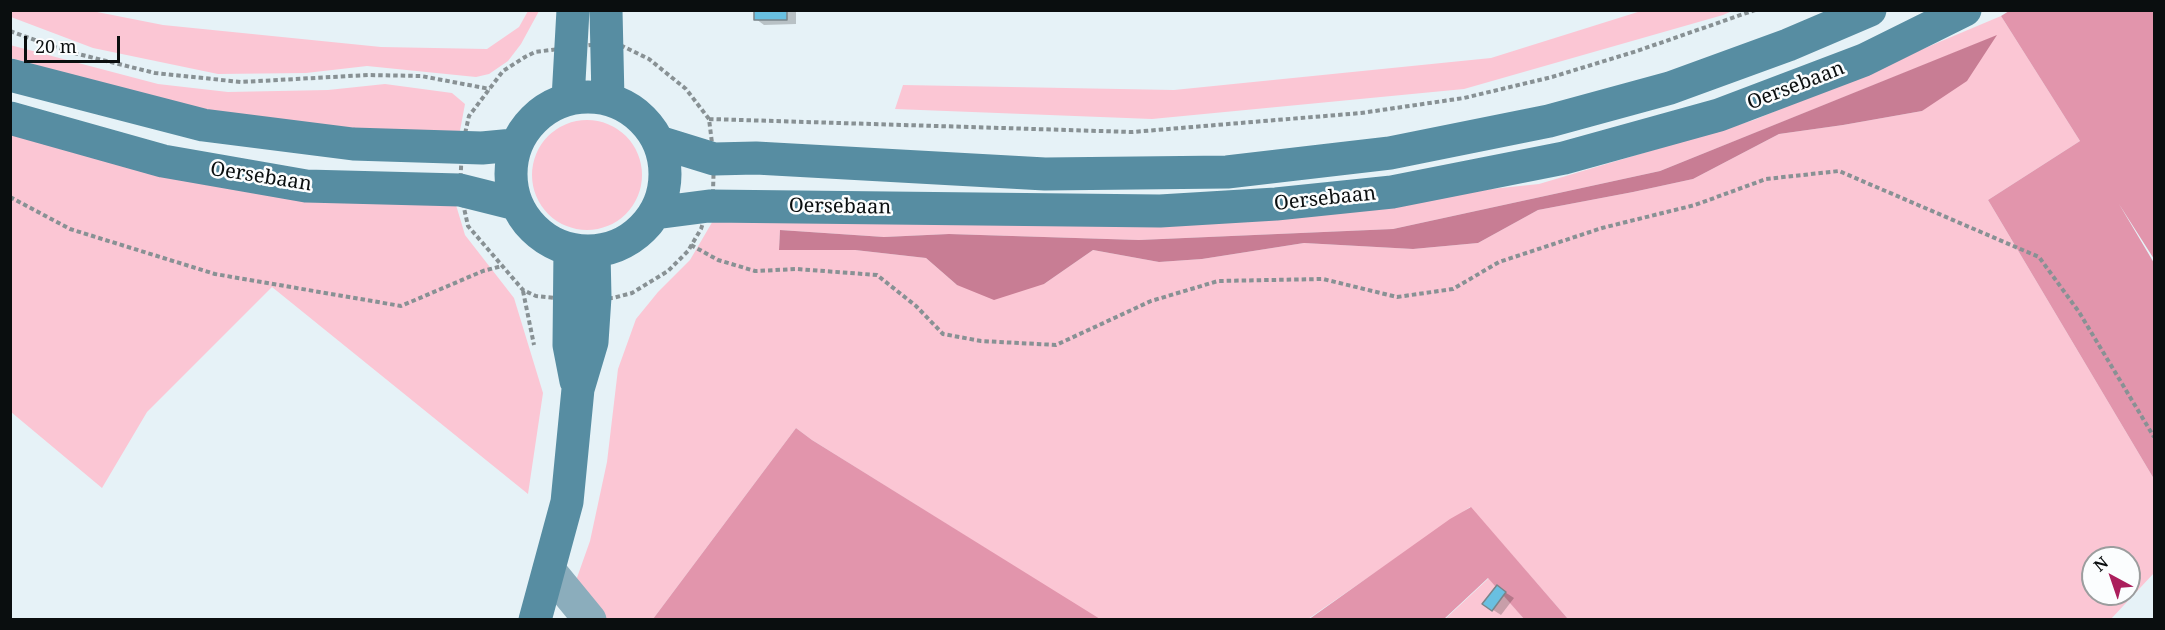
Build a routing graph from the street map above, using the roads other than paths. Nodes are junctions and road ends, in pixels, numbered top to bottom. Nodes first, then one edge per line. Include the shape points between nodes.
1 (573, 10) edge
2 (606, 10) edge
3 (1870, 10) edge
4 (1965, 10) edge
5 (10, 75) edge
6 (568, 99) junction
7 (609, 99) junction
8 (10, 118) edge
9 (659, 142) junction
10 (514, 145) junction
11 (516, 204) junction
12 (655, 213) junction
13 (582, 250) junction
14 (549, 570) junction
15 (535, 620) edge
16 (590, 620) edge

1 - 6 main road
2 - 7 main road
3 - 9 main road, Oersebaan via 1670,88 1549,121 1390,153 1239,170 1045,174 714,159
4 - 12 main road, Oersebaan via 1864,60 1719,115 1564,158 1392,192 1160,211 709,206
5 - 10 main road via 204,125 353,144 482,148
6 - 7 main road
6 - 10 main road via 540,112
7 - 9 main road via 630,108 647,122
8 - 11 main road, Oersebaan via 163,161 306,186 460,190
9 - 12 main road via 666,165 664,190
10 - 11 main road via 510,178
11 - 13 main road via 529,224 547,240
12 - 13 main road via 629,240 612,248
13 - 14 main road via 595,297 592,342 578,389 567,502
14 - 15 main road
14 - 16 street

